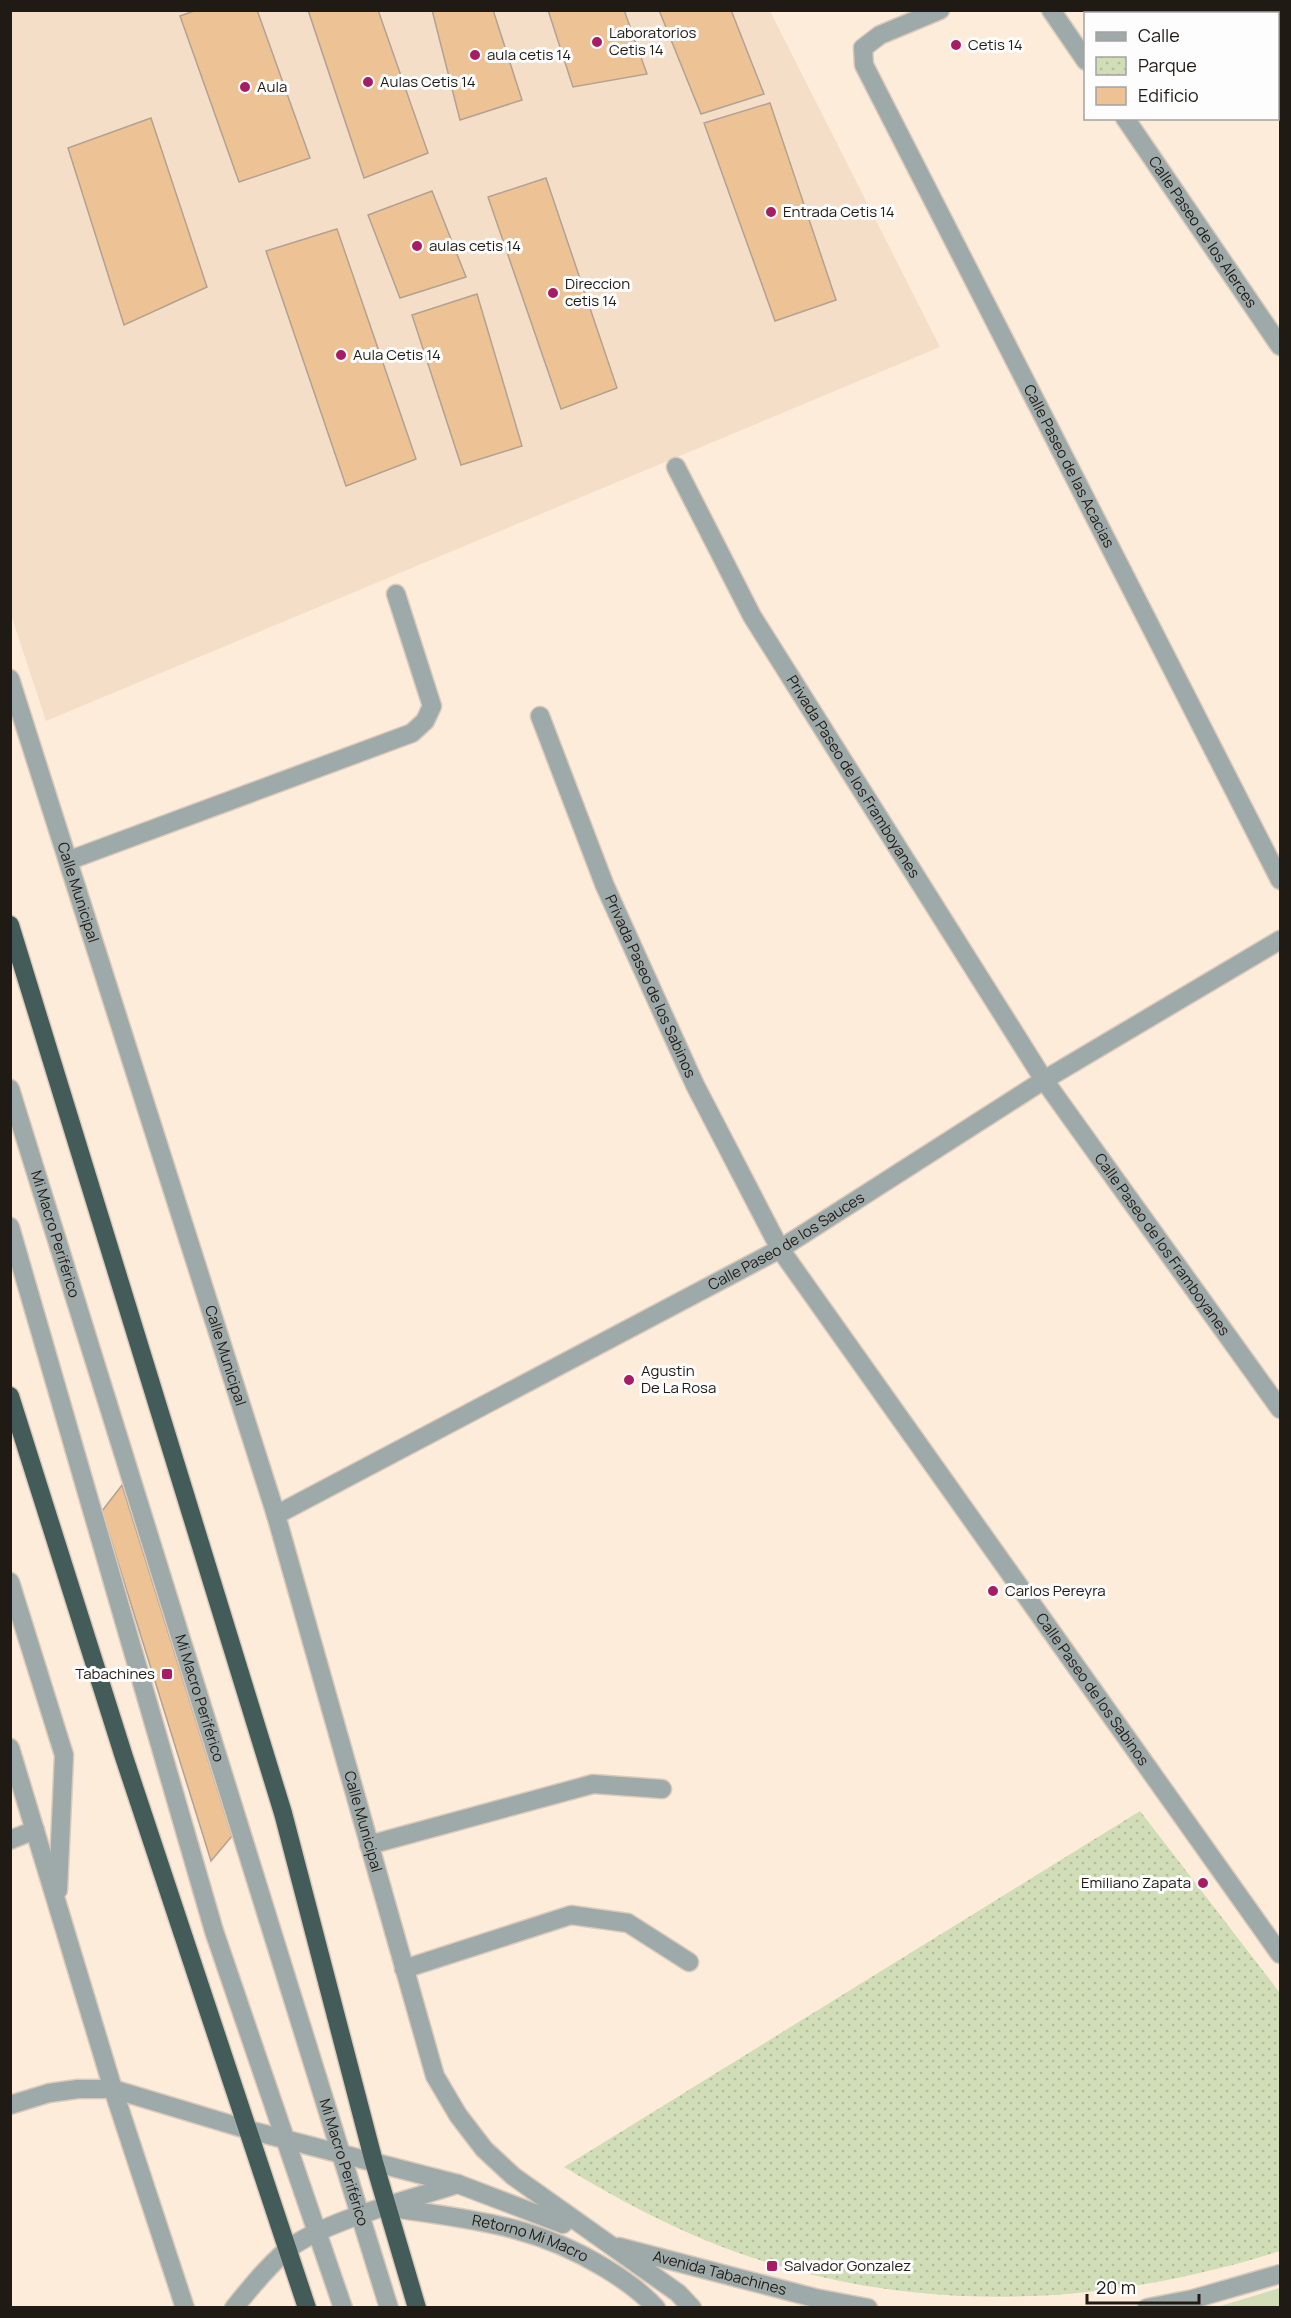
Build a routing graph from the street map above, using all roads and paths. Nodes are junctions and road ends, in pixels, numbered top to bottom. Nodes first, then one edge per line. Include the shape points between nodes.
1 (940, 10) edge
2 (1051, 10) edge
3 (1084, 58) edge
4 (1126, 120) edge
5 (1281, 346) edge
6 (676, 467) dead end
7 (396, 594) dead end
8 (10, 679) edge
9 (540, 716) dead end
10 (69, 860) junction
11 (1281, 880) edge
12 (12, 928) edge
13 (1281, 940) edge
14 (1044, 1080) junction
15 (10, 1089) edge
16 (10, 1227) edge
17 (780, 1249) junction
18 (10, 1396) edge
19 (1281, 1409) edge
20 (276, 1515) junction
21 (10, 1582) edge
22 (10, 1748) edge
23 (662, 1789) dead end
24 (35, 1830) junction
25 (10, 1840) edge
26 (369, 1845) junction
27 (58, 1903) junction
28 (1281, 1954) edge
29 (689, 1962) dead end
30 (404, 1969) junction
31 (113, 2089) junction
32 (10, 2105) edge
33 (249, 2130) junction
34 (285, 2139) junction
35 (343, 2155) junction
36 (374, 2162) junction
37 (458, 2184) junction
38 (387, 2207) junction
39 (361, 2216) junction
40 (317, 2233) junction
41 (605, 2243) junction
42 (288, 2250) junction
43 (1281, 2274) edge
44 (185, 2307) edge
45 (234, 2307) edge
46 (307, 2307) edge
47 (344, 2307) edge
48 (389, 2307) edge
49 (417, 2307) edge
50 (656, 2307) edge
51 (692, 2307) edge
52 (868, 2307) edge
53 (1147, 2307) edge

1 - 11 street, Calle Paseo de las Acacias via 879,35 864,48 864,65
2 - 3 street
4 - 5 street, Calle Paseo de los Alerces
6 - 14 street, Privada Paseo de los Framboyanes via 752,616
7 - 10 street via 432,706 425,721 412,732
8 - 10 street, Calle Municipal
9 - 17 street, Privada Paseo de los Sabinos via 604,886 695,1085
10 - 20 street, Calle Municipal
12 - 36 highway via 283,1812
13 - 14 street, Calle Paseo de los Sauces
14 - 17 street, Calle Paseo de los Sauces
14 - 19 street, Calle Paseo de los Framboyanes
15 - 35 street, Mi Macro Periférico
16 - 34 street via 214,1931
17 - 20 street, Calle Paseo de los Sauces
17 - 28 street, Calle Paseo de los Sabinos
18 - 33 highway via 124,1757
20 - 26 street, Calle Municipal
21 - 27 street via 64,1755
22 - 24 street
23 - 26 street via 593,1785
24 - 25 street
24 - 27 street
26 - 30 street, Calle Municipal
27 - 31 street
29 - 30 street via 628,1923 571,1915
30 - 41 street, Calle Municipal via 435,2076 458,2115 484,2149 513,2176
31 - 32 street via 49,2093
31 - 33 street
31 - 44 street
33 - 34 street
33 - 42 highway
34 - 35 street
34 - 40 street
35 - 36 street
35 - 39 street, Mi Macro Periférico
36 - 37 street
36 - 38 highway
37 - 38 street
37 - 41 street
38 - 39 street
38 - 49 highway
38 - 50 street, Retorno Mi Macro via 473,2218 549,2239 620,2277
39 - 40 street
39 - 48 street, Mi Macro Periférico
40 - 42 street
40 - 47 street
41 - 51 street
41 - 52 street, Avenida Tabachines via 814,2298
42 - 45 street
42 - 46 highway
43 - 53 street via 1193,2299

